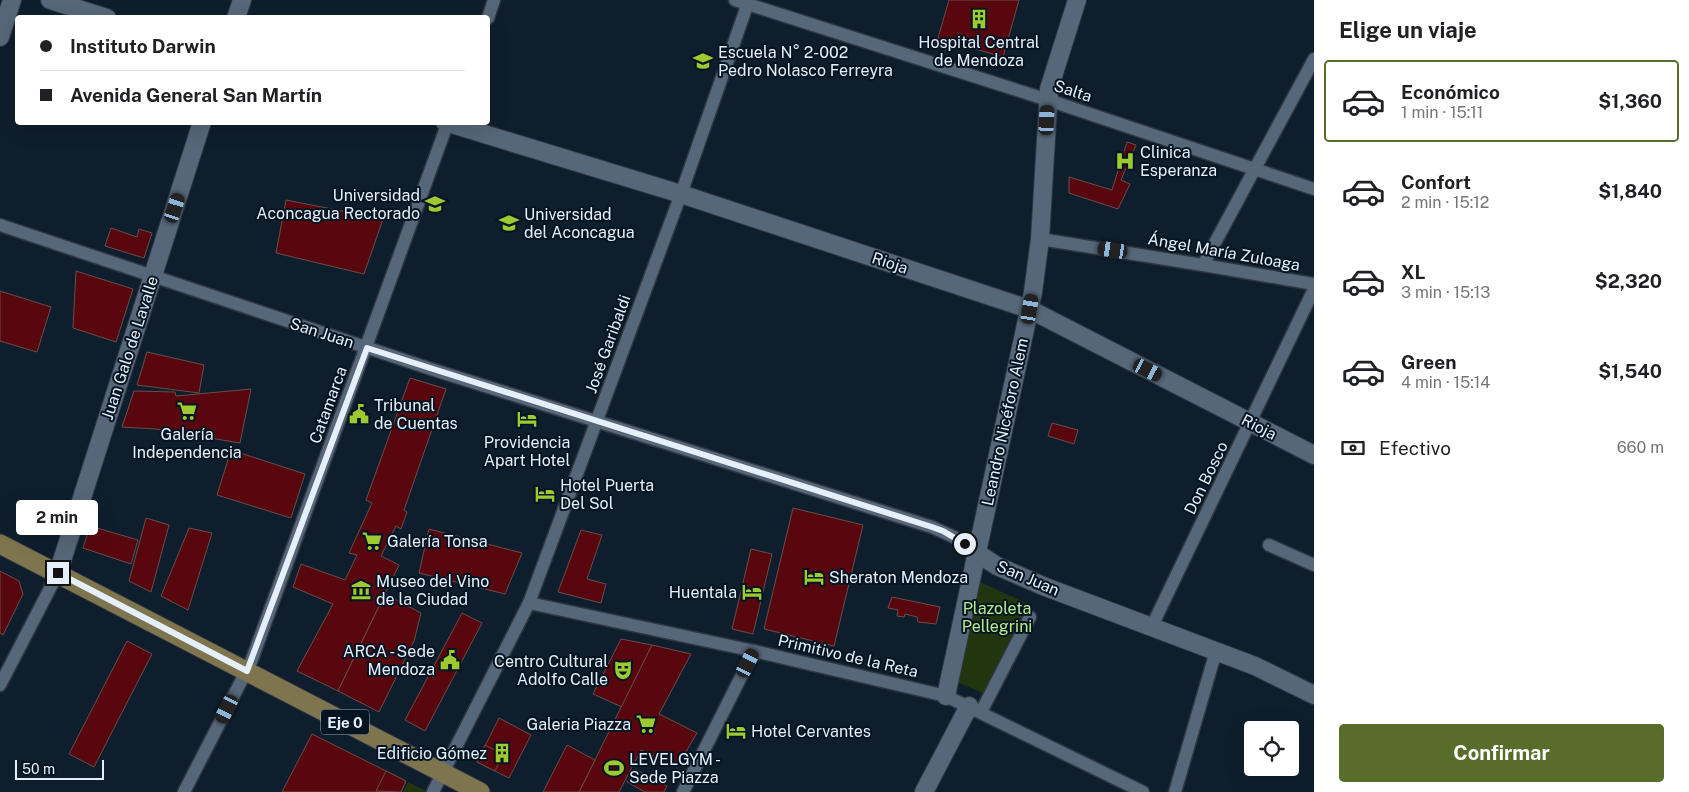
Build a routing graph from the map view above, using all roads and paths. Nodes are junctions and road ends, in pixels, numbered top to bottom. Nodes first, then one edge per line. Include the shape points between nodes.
1 (12, 0) edge
2 (50, 0) edge
3 (242, 0) edge
4 (494, 0) edge
5 (1077, 0) edge
6 (744, 1) edge
7 (97, 15) edge
8 (237, 15) edge
9 (489, 15) edge
10 (0, 37) edge
11 (1314, 59) edge
12 (1048, 100) junction
13 (201, 125) edge
14 (446, 125) edge
15 (454, 125) edge
16 (1254, 169) junction
17 (1314, 189) edge
18 (681, 194) junction
19 (0, 225) edge
20 (1040, 239) junction
21 (1203, 264) junction
22 (153, 277) junction
23 (1314, 284) edge
24 (1314, 289) edge
25 (1030, 309) junction
26 (367, 348) junction
27 (597, 420) junction
28 (1250, 422) junction
29 (1314, 455) edge
30 (0, 544) edge
31 (1269, 545) dead end
32 (976, 553) junction
33 (1314, 564) edge
34 (58, 573) junction
35 (529, 602) junction
36 (1030, 617) dead end
37 (1152, 626) junction
38 (754, 651) junction
39 (1216, 651) junction
40 (247, 671) junction
41 (0, 685) edge
42 (946, 696) junction
43 (1314, 696) edge
44 (975, 709) junction
45 (443, 773) junction
46 (184, 792) edge
47 (433, 792) edge
48 (480, 792) edge
49 (683, 792) edge
50 (924, 792) edge
51 (1143, 792) edge
52 (1175, 792) edge

1 - 10 street
2 - 7 street
3 - 8 street
4 - 9 street
5 - 12 street, Leandro Nicéforo Alem
6 - 12 street, Salta
6 - 18 street, José Garibaldi
11 - 16 street
12 - 16 street, Salta
12 - 20 street, Leandro Nicéforo Alem
13 - 22 street, Juan Galo de Lavalle
14 - 26 street, Catamarca
15 - 18 street, Rioja
16 - 17 street, Salta
16 - 21 street
18 - 25 street, Rioja
18 - 27 street, José Garibaldi
19 - 22 street, San Juan
20 - 21 street, Ángel María Zuloaga
20 - 25 street, Leandro Nicéforo Alem
21 - 23 street, Ángel María Zuloaga
22 - 26 street, San Juan
22 - 34 street, Juan Galo de Lavalle
24 - 28 street, Don Bosco
25 - 28 street, Rioja
25 - 32 street, Leandro Nicéforo Alem
26 - 27 street, San Juan
26 - 40 street, Catamarca
27 - 32 street, San Juan via 937,529
27 - 35 street, José Garibaldi
28 - 29 street, Rioja
28 - 37 street, Don Bosco
30 - 34 main road, Eje 0
31 - 33 street
32 - 37 street, San Juan via 1005,570
32 - 42 street, Leandro Nicéforo Alem
34 - 40 main road, Eje 0
34 - 41 street
35 - 38 street, Primitivo de la Reta
35 - 45 street, José Garibaldi
36 - 44 street
37 - 39 street, San Juan
38 - 42 street, Primitivo de la Reta
38 - 49 street
39 - 43 street, San Juan via 1255,666
39 - 52 street
40 - 45 main road, Eje 0
40 - 46 street, Catamarca
42 - 44 street, Primitivo de la Reta
44 - 50 street
44 - 51 street, Primitivo de la Reta
45 - 47 street, José Garibaldi
45 - 48 main road, Eje 0

